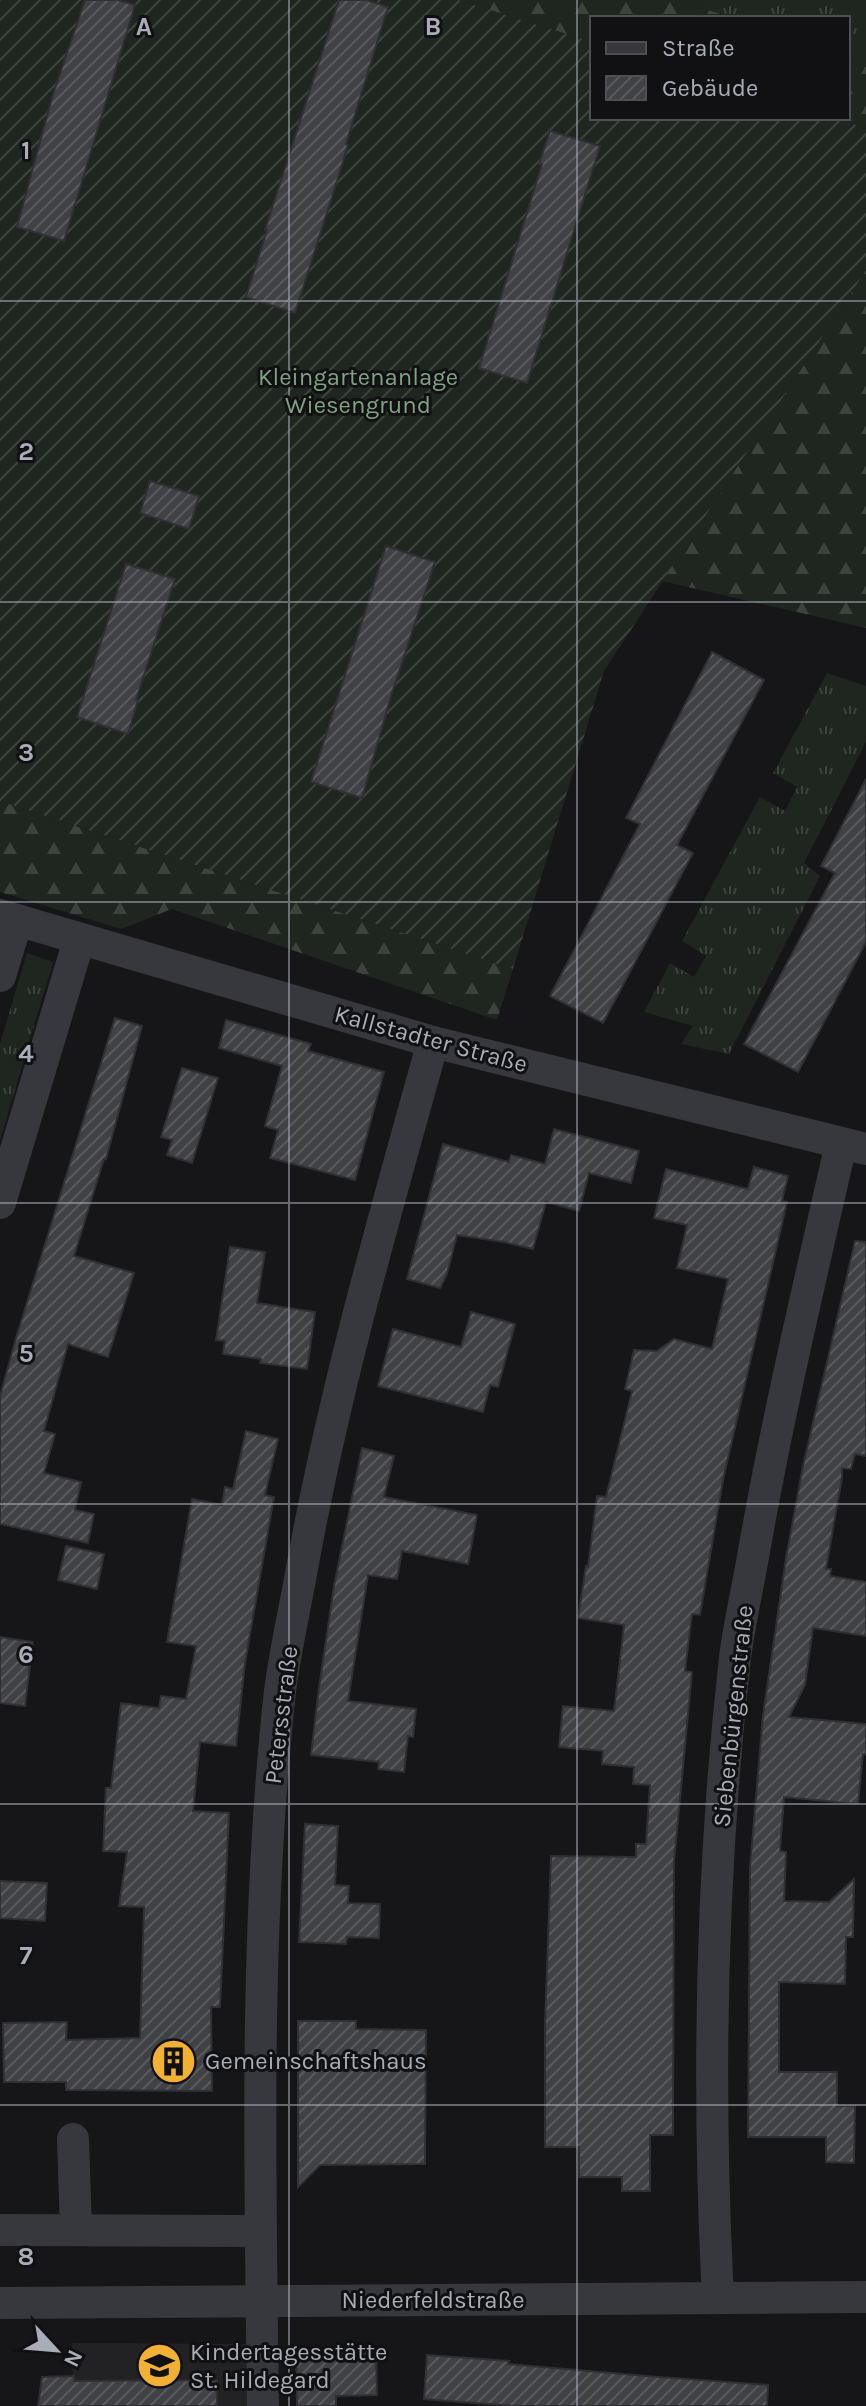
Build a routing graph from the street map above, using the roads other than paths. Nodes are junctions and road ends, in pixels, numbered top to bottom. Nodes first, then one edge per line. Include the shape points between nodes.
1 (8, 918) edge
2 (79, 940) junction
3 (0, 976) edge
4 (433, 1042) junction
5 (854, 1146) edge
6 (0, 1203) edge
7 (73, 2139) dead end
8 (0, 2230) edge
9 (76, 2230) junction
10 (261, 2231) junction
11 (866, 2297) edge
12 (718, 2298) junction
13 (262, 2302) junction
14 (0, 2303) edge
15 (263, 2406) edge

1 - 2 street, Kallstadter Straße
1 - 3 street
2 - 4 street, Kallstadter Straße
2 - 6 street
4 - 5 street, Kallstadter Straße
4 - 10 street, Petersstraße via 320,1467 281,1688 263,1916
5 - 12 street, Siebenbürgenstraße via 767,1472 736,1657 717,1874 713,2206
7 - 9 street
8 - 9 street
9 - 10 street
10 - 13 street, Petersstraße
11 - 12 street, Niederfeldstraße
12 - 13 street, Niederfeldstraße
13 - 14 street, Niederfeldstraße
13 - 15 street, Petersstraße

